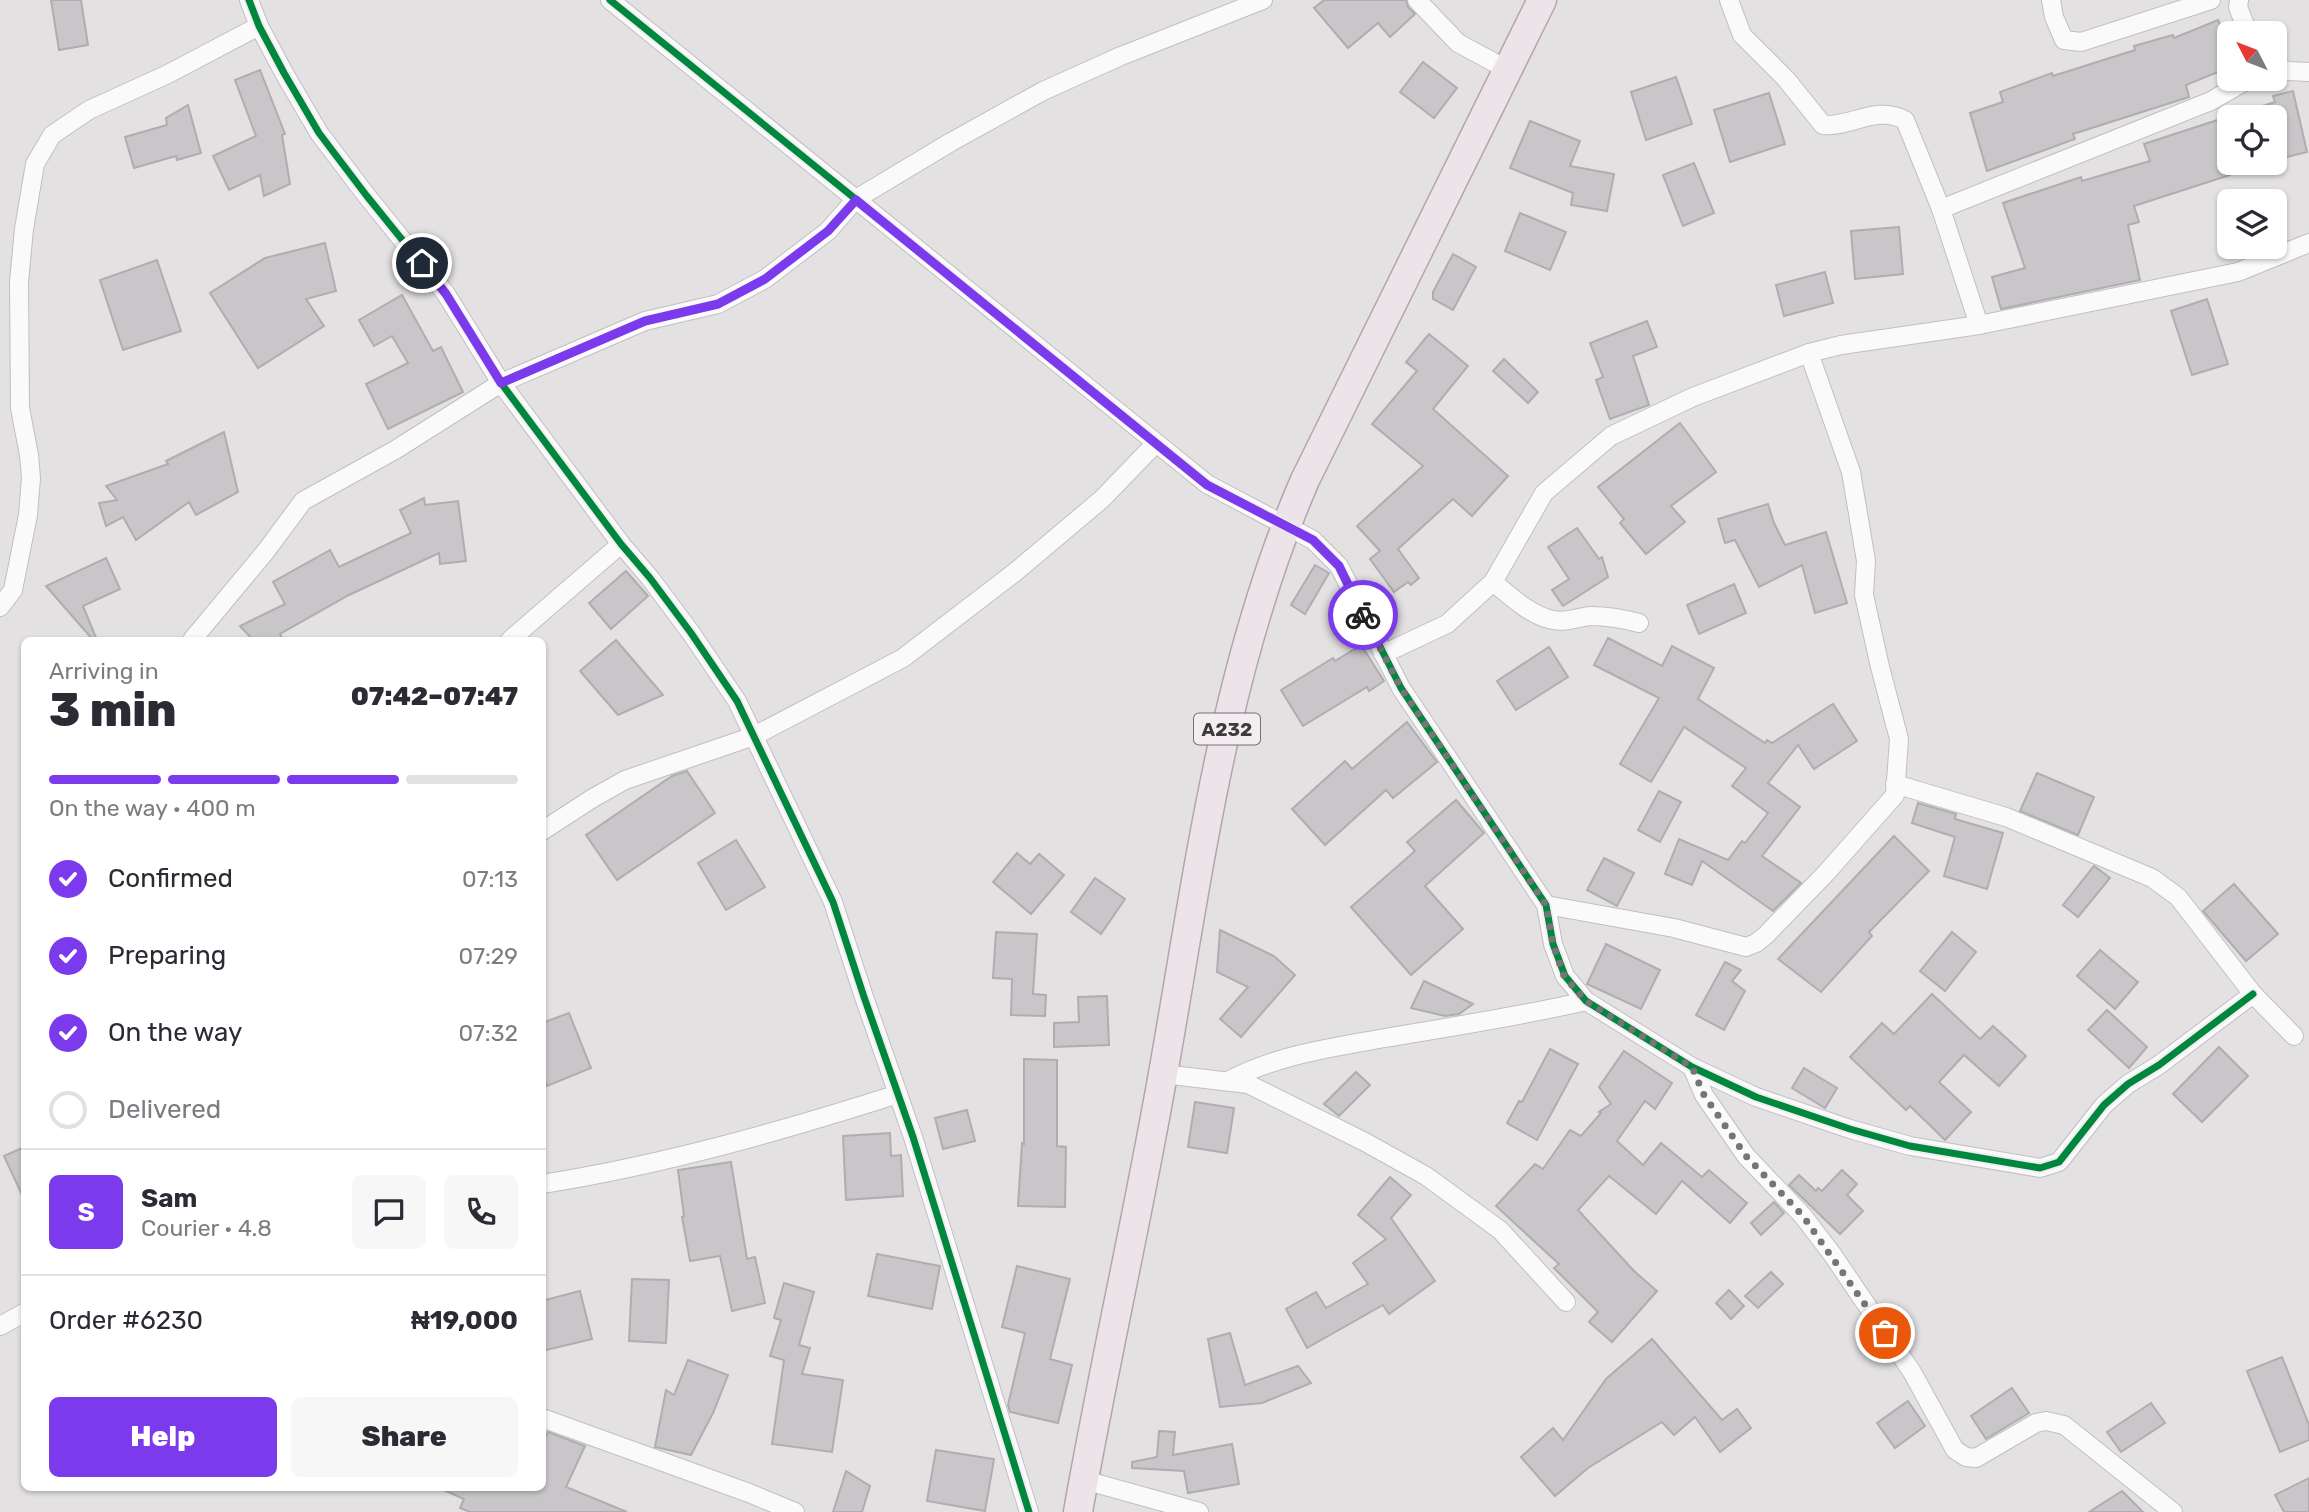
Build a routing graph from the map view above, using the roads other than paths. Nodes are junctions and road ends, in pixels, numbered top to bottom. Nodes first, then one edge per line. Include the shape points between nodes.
1 (249, 0) edge
2 (610, 0) edge
3 (1264, 0) edge
4 (1418, 0) edge
5 (1542, 0) edge
6 (1729, 0) edge
7 (2051, 0) edge
8 (2211, 0) edge
9 (2239, 0) edge
10 (2244, 21) edge
11 (259, 26) junction
12 (1508, 70) junction
13 (2287, 71) edge
14 (2309, 72) edge
15 (2228, 91) edge
16 (856, 200) junction
17 (1941, 209) junction
18 (2309, 243) edge
19 (1979, 325) junction
20 (1809, 353) junction
21 (501, 383) junction
22 (1155, 444) junction
23 (1286, 526) junction
24 (621, 544) junction
25 (1493, 582) junction
26 (0, 607) edge
27 (1639, 623) dead end
28 (194, 637) edge
29 (513, 637) edge
30 (1383, 654) junction
31 (754, 736) junction
32 (1895, 784) junction
33 (546, 828) edge
34 (1546, 905) junction
35 (2253, 994) junction
36 (1586, 1001) junction
37 (2294, 1036) dead end
38 (1692, 1067) junction
39 (1163, 1074) junction
40 (1230, 1080) junction
41 (898, 1094) junction
42 (546, 1183) edge
43 (1566, 1302) dead end
44 (21, 1315) edge
45 (0, 1326) edge
46 (546, 1419) edge
47 (1084, 1480) junction
48 (795, 1512) edge
49 (1029, 1512) edge
50 (1078, 1512) edge
51 (1199, 1512) edge
52 (2173, 1512) edge

1 - 11 street
2 - 16 street
3 - 16 street via 1043,91
4 - 12 street via 1458,43
5 - 12 main road, A232
6 - 17 street via 1742,35 1823,125 1883,113 1905,120
7 - 8 street via 2064,40 2081,42
9 - 10 street
11 - 21 street via 319,133 446,294
11 - 26 street via 89,110 52,135 35,164 18,294 20,408 31,478 13,590
12 - 23 main road, A232
13 - 14 street
15 - 17 street
16 - 21 street via 828,231 765,279 718,304 645,321
16 - 22 street
17 - 19 street
18 - 19 street via 2238,272
19 - 20 street
20 - 25 street via 1693,397 1611,436 1544,494
20 - 32 street via 1851,472 1866,561 1864,595 1899,739
21 - 24 street
21 - 28 street via 303,501
22 - 23 street via 1207,485
22 - 31 street via 1092,507 903,658
23 - 30 street via 1313,540 1339,566
23 - 39 main road, A232 via 1250,631 1214,783
24 - 29 street
24 - 31 street via 691,633 737,701
25 - 27 street via 1551,620 1589,616
25 - 30 street via 1447,624
30 - 34 street
31 - 33 street via 625,780
31 - 41 street via 834,902
32 - 34 street via 1895,795 1860,835 1766,934 1746,947 1674,928
32 - 35 street via 2006,817 2152,878 2178,897
34 - 36 street via 1564,976
35 - 37 street
35 - 38 street via 2127,1084 2104,1105 2059,1162 2039,1168 1861,1133 1756,1097
36 - 38 street
36 - 40 street via 1329,1048 1255,1067
38 - 52 street via 1704,1095 1746,1156 1832,1254 1912,1372 1955,1450 1976,1458 2036,1423 2064,1425
39 - 40 street
39 - 47 main road, A232
40 - 43 street via 1267,1093 1426,1176 1500,1230
41 - 42 street via 657,1162
41 - 49 street
44 - 45 street
46 - 48 street
47 - 50 main road, A232
47 - 51 street

